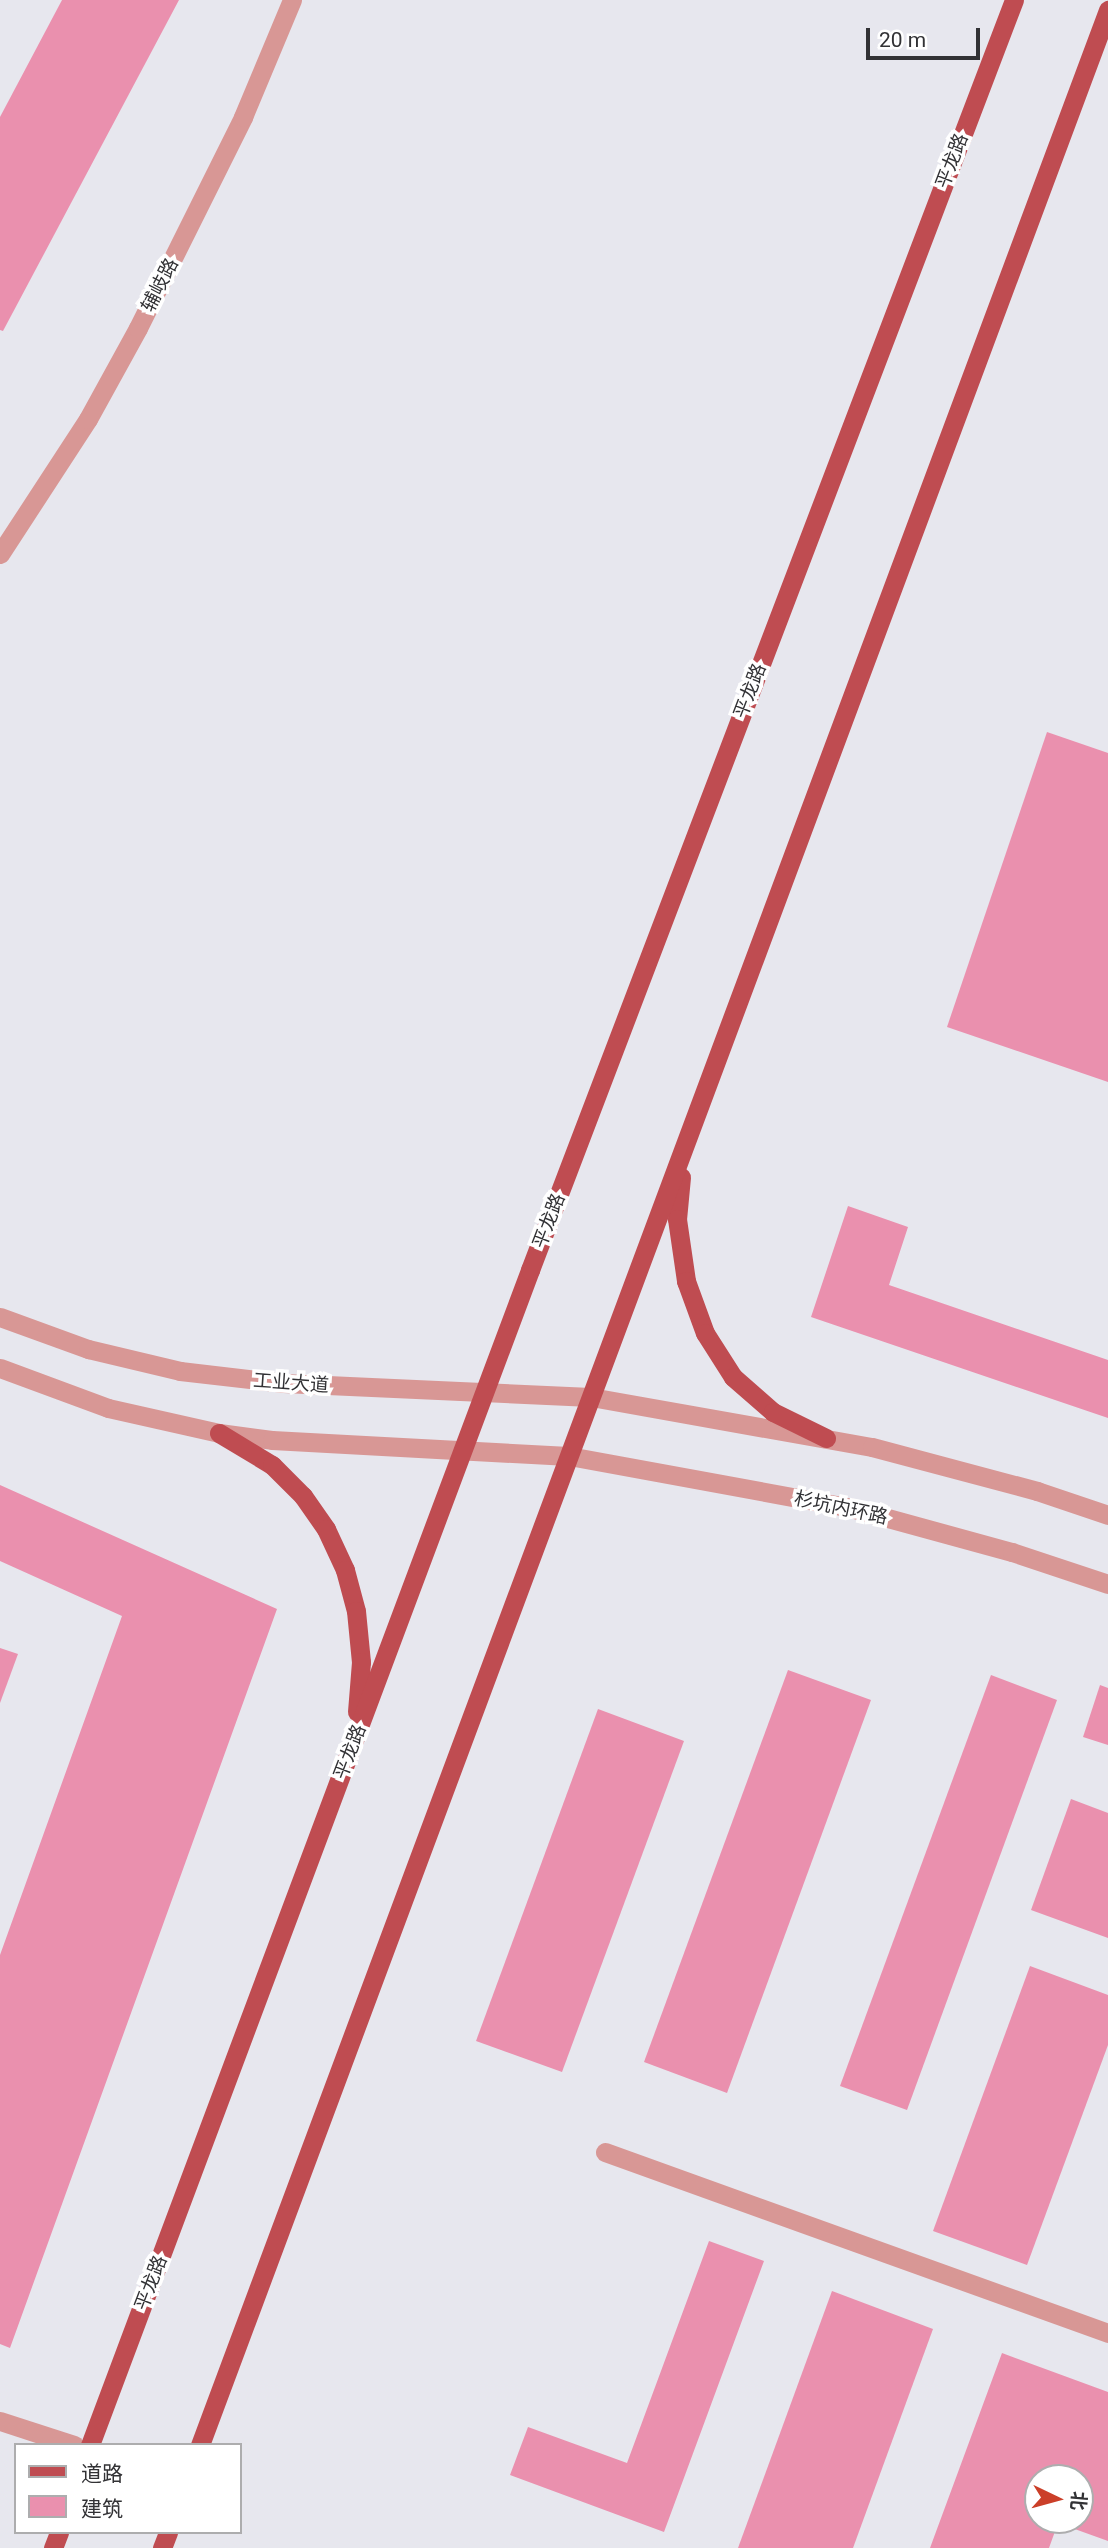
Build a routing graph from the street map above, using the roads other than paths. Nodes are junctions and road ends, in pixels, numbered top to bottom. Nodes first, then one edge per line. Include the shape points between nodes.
1 (292, 0) edge
2 (1014, 0) edge
3 (1108, 10) edge
4 (0, 554) edge
5 (684, 1149) junction
6 (0, 1317) edge
7 (0, 1368) edge
8 (484, 1393) junction
9 (591, 1397) junction
10 (219, 1433) junction
11 (826, 1438) junction
12 (463, 1449) junction
13 (569, 1456) junction
14 (1108, 1515) edge
15 (1108, 1584) edge
16 (347, 1758) junction
17 (605, 2152) dead end
18 (1108, 2333) edge
19 (0, 2421) edge
20 (68, 2443) edge
21 (91, 2443) edge
22 (201, 2443) edge

1 - 4 street, 辅岐路 via 243,117 138,328 88,419
2 - 8 main road, 平龙路
3 - 5 main road
5 - 9 main road
5 - 11 main road via 677,1219 686,1281 705,1333 733,1377 773,1412
6 - 8 street, 工业大道 via 88,1349 180,1371 282,1383
7 - 10 street via 108,1408
8 - 9 street, 工业大道
8 - 12 main road, 平龙路
9 - 11 street
9 - 13 main road
10 - 12 street via 272,1440
10 - 16 main road via 272,1465 303,1496 326,1529 345,1570 356,1611 361,1661
11 - 14 street via 1024,1487
12 - 13 street
12 - 16 main road, 平龙路
13 - 15 street, 杉坑内环路 via 851,1508
13 - 22 main road
16 - 21 main road, 平龙路
17 - 18 street
19 - 20 street

